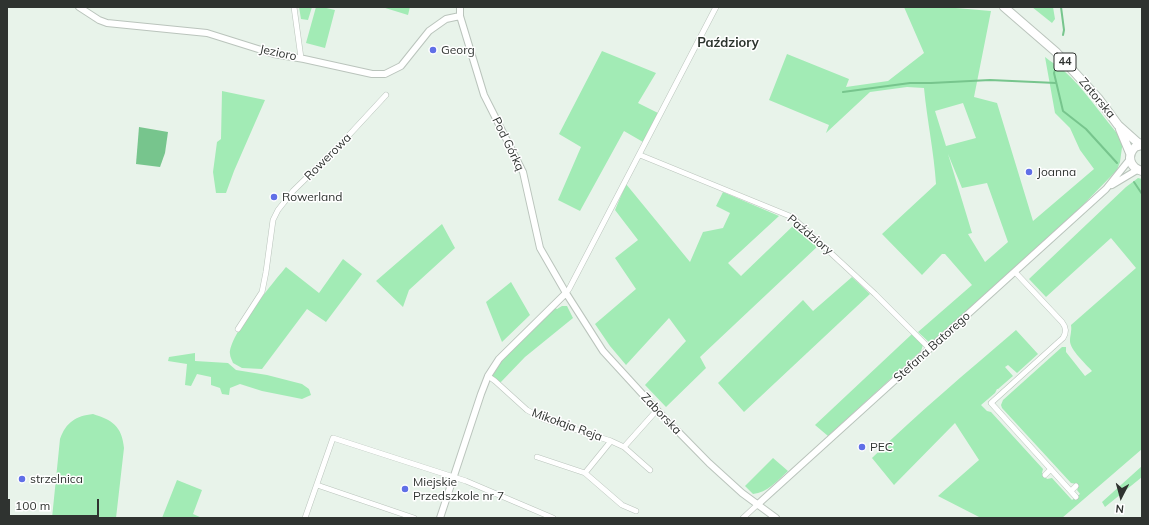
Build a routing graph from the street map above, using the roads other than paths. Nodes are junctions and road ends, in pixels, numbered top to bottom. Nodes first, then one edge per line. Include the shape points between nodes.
1 (79, 7) edge
2 (294, 7) edge
3 (460, 7) edge
4 (716, 7) edge
5 (1004, 7) edge
6 (460, 16) junction
7 (301, 58) junction
8 (386, 95) dead end
9 (1118, 125) junction
10 (1142, 145) edge
11 (640, 155) junction
12 (1130, 156) junction
13 (1140, 170) edge
14 (1106, 189) junction
15 (1015, 272) junction
16 (566, 293) junction
17 (238, 329) dead end
18 (930, 349) junction
19 (488, 376) junction
20 (991, 403) junction
21 (986, 407) dead end
22 (657, 410) junction
23 (611, 441) junction
24 (624, 447) junction
25 (537, 457) dead end
26 (1051, 469) junction
27 (650, 470) dead end
28 (584, 473) junction
29 (1045, 475) dead end
30 (454, 477) junction
31 (317, 485) junction
32 (1076, 486) dead end
33 (1070, 491) junction
34 (1076, 497) dead end
35 (757, 505) junction
36 (636, 511) dead end
37 (305, 518) edge
38 (414, 518) edge
39 (440, 518) edge
40 (553, 518) edge
41 (743, 518) edge
42 (776, 518) edge

1 - 7 street, Jezioro via 107,23 207,33 274,54
2 - 7 street
3 - 6 street, Pod Górką
4 - 11 street
5 - 9 main road, Zatorska / 44 via 1056,52 1098,98
6 - 7 street, Jezioro via 446,20 429,31 401,66 384,74 372,74
6 - 16 street, Pod Górką via 484,95 523,172 540,248
8 - 17 street, Rowerowa via 337,148 292,191 278,210 273,220 262,292
9 - 10 main road, Zatorska / 44
9 - 12 main road, Zatorska / 44
10 - 12 main road, 44 via 1135,147
11 - 16 street
11 - 18 street, Paździory via 792,217
12 - 13 main road, 44 via 1134,167
12 - 14 street, Stefana Batorego
13 - 14 street, Stefana Batorego
14 - 15 street, Stefana Batorego
15 - 18 street, Stefana Batorego
15 - 20 street via 1064,325 1065,333 1063,338
16 - 19 street via 499,359
16 - 22 street, Zaborska via 603,352
18 - 35 street, Stefana Batorego
19 - 23 street, Mikołaja Reja via 527,410
19 - 30 street
20 - 21 street
20 - 26 street
22 - 24 street
22 - 35 street, Zaborska via 709,463
23 - 24 street, Mikołaja Reja
23 - 28 street, Mikołaja Reja
24 - 27 street, Mikołaja Reja
25 - 28 street
26 - 29 street
26 - 33 street
28 - 36 street via 622,505
30 - 31 street via 333,438
30 - 39 street
30 - 40 street
31 - 37 street
31 - 38 street
32 - 33 street
33 - 34 street
35 - 41 street
35 - 42 street, Zaborska

